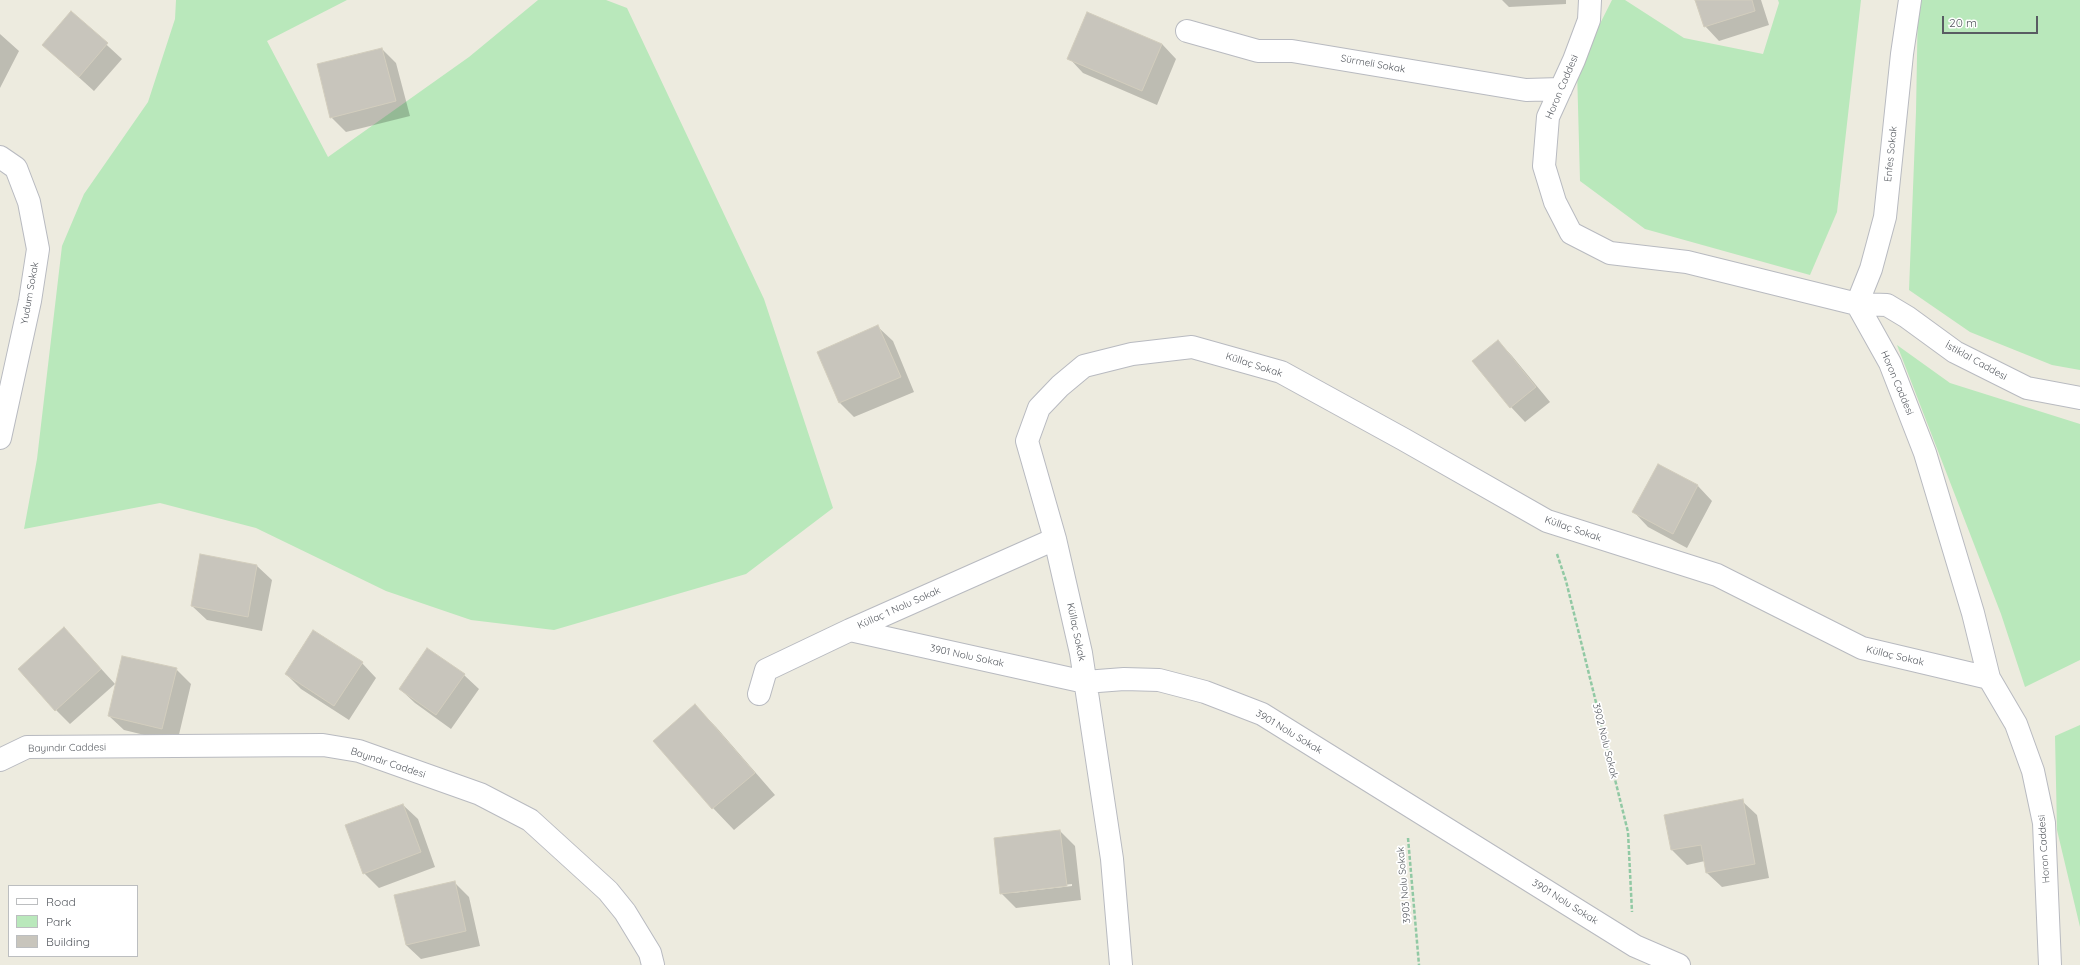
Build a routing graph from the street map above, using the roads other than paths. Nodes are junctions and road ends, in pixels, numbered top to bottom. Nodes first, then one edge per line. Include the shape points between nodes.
1 (1590, 0) edge
2 (1910, 0) edge
3 (1187, 31) dead end
4 (1561, 89) junction
5 (0, 157) edge
6 (1857, 304) junction
7 (2080, 398) edge
8 (0, 438) edge
9 (1055, 539) junction
10 (850, 630) junction
11 (1989, 678) junction
12 (1085, 682) junction
13 (759, 694) dead end
14 (0, 760) edge
15 (1636, 955) edge
16 (653, 965) edge
17 (1121, 965) edge
18 (1679, 965) edge
19 (2050, 965) edge

1 - 4 street, Horon Caddesi via 1589,20
2 - 6 street, Enfes Sokak via 1885,217 1871,269
3 - 4 street, Sürmeli Sokak via 1258,51 1292,51 1526,90
4 - 6 street, Horon Caddesi via 1548,118 1544,166 1555,202 1571,233 1610,253 1687,262
5 - 8 street, Yudum Sokak via 16,168 28,202 38,248 30,301
6 - 7 street, İstiklal Caddesi via 1887,305 1955,352 2027,388
6 - 11 street, Horon Caddesi via 1890,363 1925,454 1973,613
9 - 10 street, Küllaç 1 Nolu Sokak
9 - 11 street, Küllaç Sokak via 1026,442 1039,408 1084,366 1132,354 1192,346 1281,372 1547,521 1717,575 1862,648
9 - 12 street, Küllaç Sokak via 1081,653
10 - 12 street, 3901 Nolu Sokak
10 - 13 street, Küllaç 1 Nolu Sokak via 766,670
11 - 19 street, Horon Caddesi via 2016,724 2035,779 2044,823
12 - 15 street, 3901 Nolu Sokak via 1159,680 1206,692 1262,714 1406,804
12 - 17 street, Küllaç Sokak via 1112,859
14 - 16 street, Bayındır Caddesi via 26,748 323,745 359,751 480,794 530,820 608,891 625,912 650,953
15 - 18 street, 3901 Nolu Sokak

